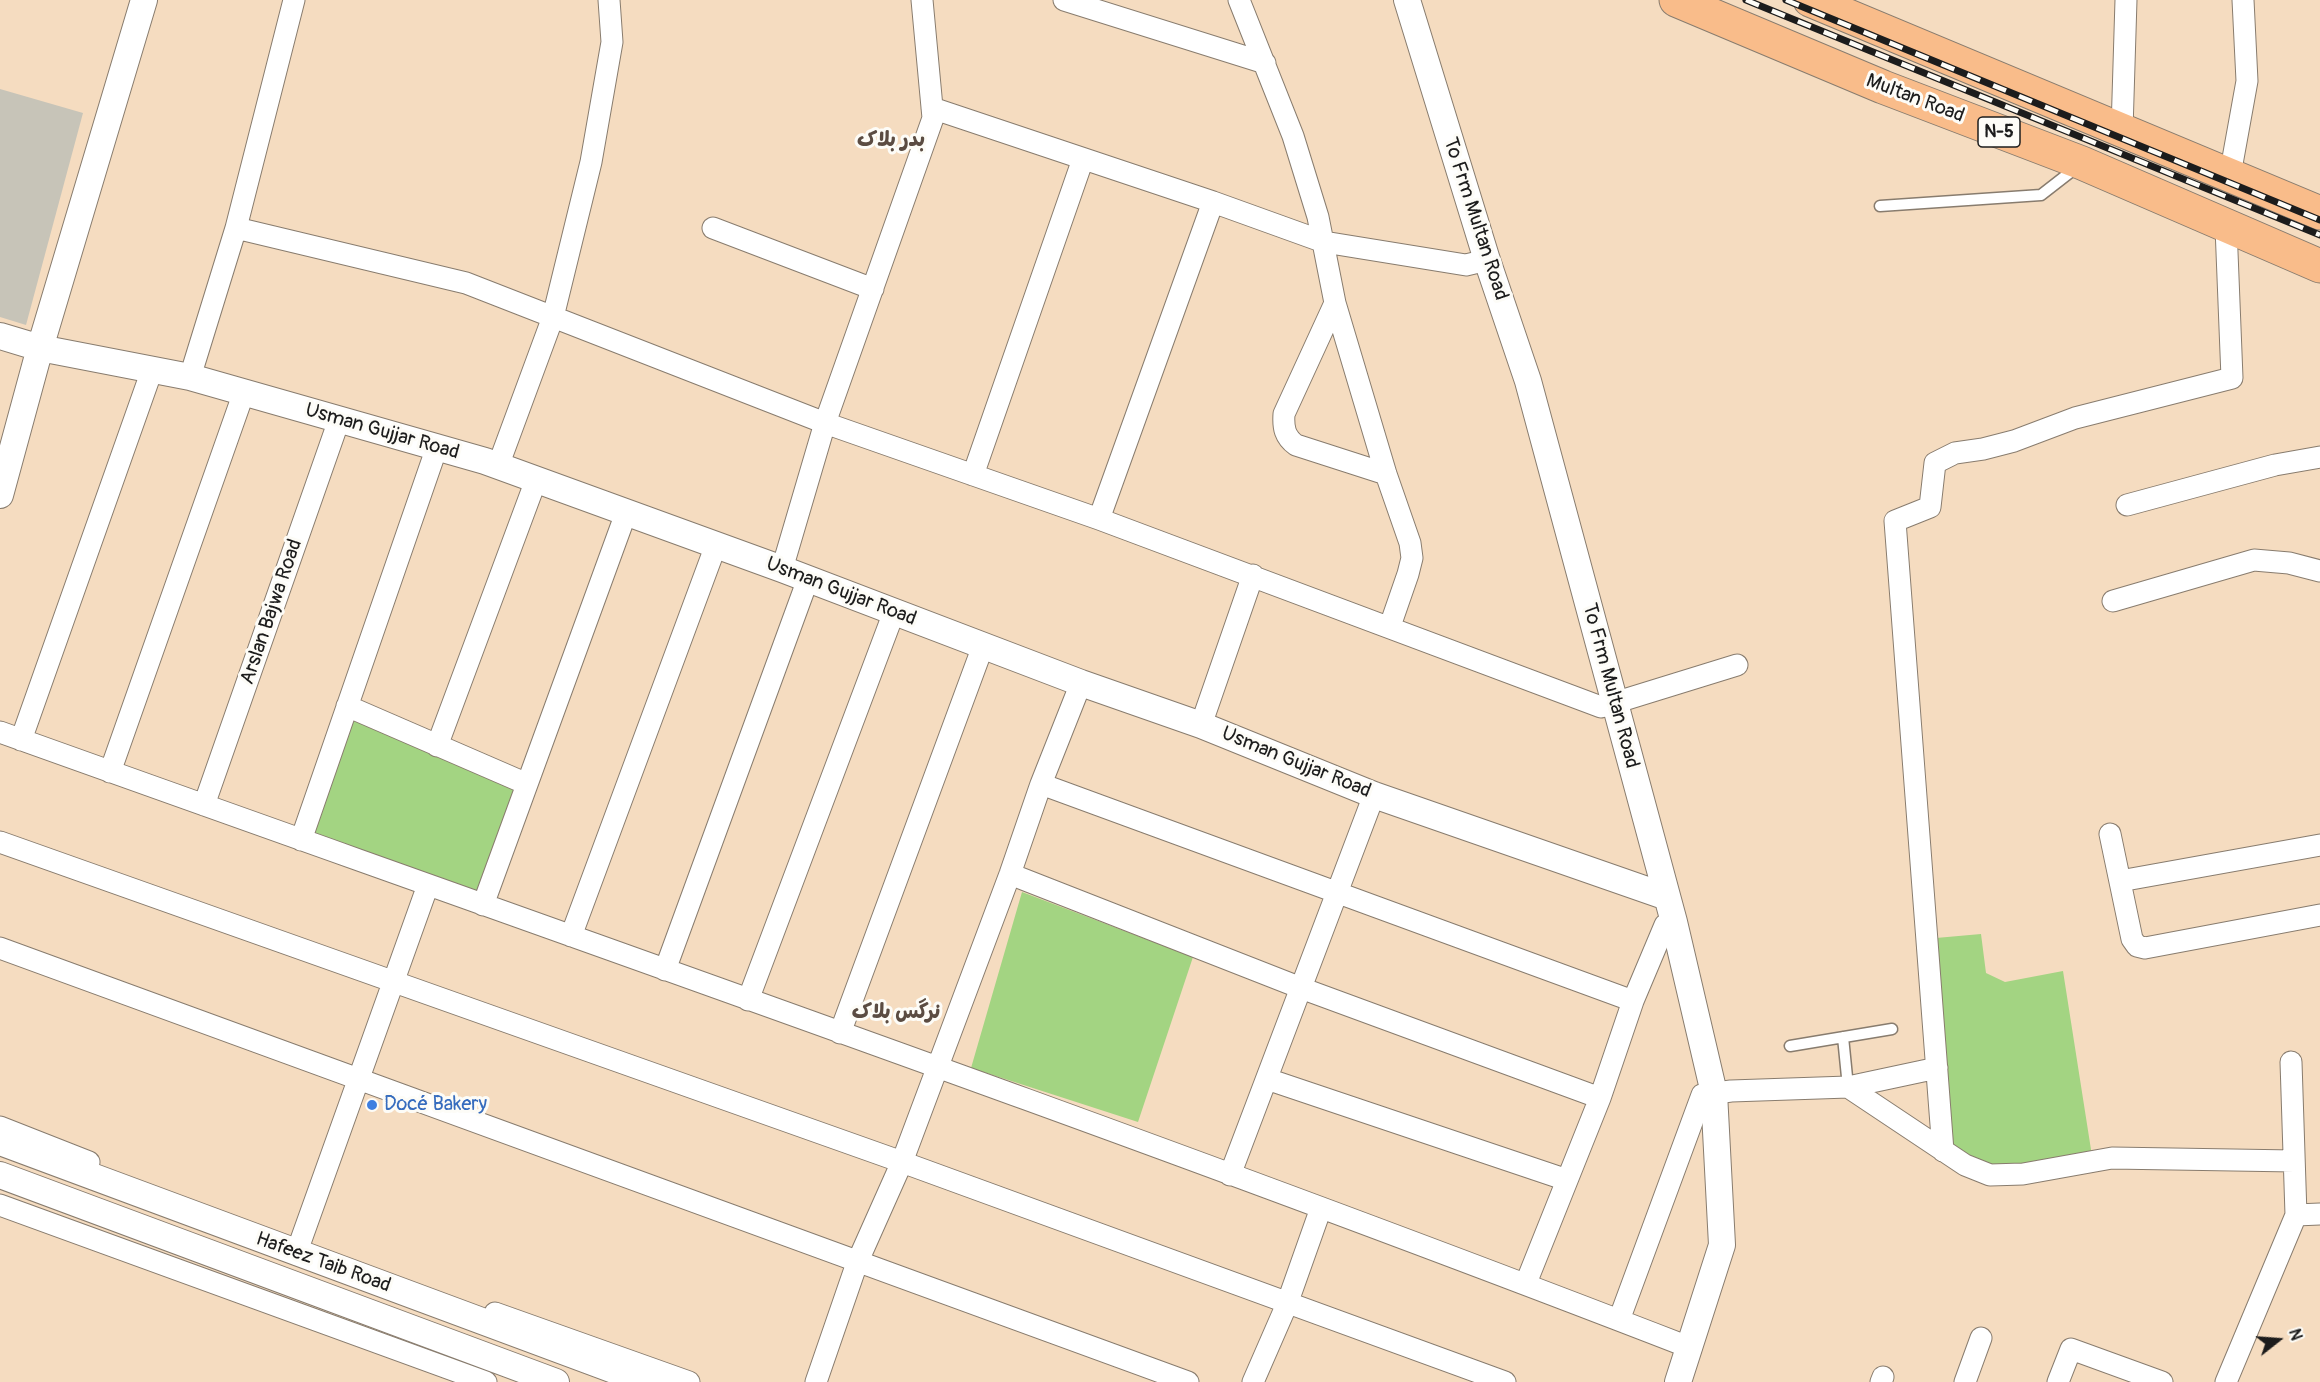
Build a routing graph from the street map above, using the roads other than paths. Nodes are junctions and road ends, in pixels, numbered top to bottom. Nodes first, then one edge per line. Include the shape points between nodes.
1 (144, 0) edge
2 (294, 0) edge
3 (609, 0) edge
4 (922, 0) edge
5 (1064, 0) edge
6 (1239, 0) edge
7 (1407, 0) edge
8 (1676, 0) edge
9 (1810, 0) edge
10 (2126, 0) edge
11 (2243, 0) edge
12 (1265, 63) junction
13 (932, 108) junction
14 (2122, 130) junction
15 (1083, 159) junction
16 (2082, 164) junction
17 (2230, 175) junction
18 (1213, 202) junction
19 (1880, 206) dead end
20 (2320, 213) edge
21 (2226, 227) junction
22 (236, 228) junction
23 (713, 228) dead end
24 (1324, 242) junction
25 (1487, 260) junction
26 (2320, 266) edge
27 (873, 289) junction
28 (1335, 303) junction
29 (553, 317) junction
30 (0, 336) edge
31 (40, 348) junction
32 (152, 370) junction
33 (190, 377) junction
34 (244, 392) junction
35 (339, 420) junction
36 (825, 423) junction
37 (437, 447) junction
38 (2320, 458) edge
39 (498, 466) junction
40 (1386, 474) junction
41 (973, 475) junction
42 (536, 480) junction
43 (0, 495) edge
44 (2127, 505) dead end
45 (626, 513) junction
46 (1099, 519) junction
47 (716, 545) junction
48 (782, 569) junction
49 (2320, 572) edge
50 (1253, 575) junction
51 (808, 579) junction
52 (2113, 601) dead end
53 (894, 612) junction
54 (1390, 627) junction
55 (983, 646) junction
56 (1737, 664) dead end
57 (1081, 683) junction
58 (1614, 703) junction
59 (347, 706) junction
60 (1201, 725) junction
61 (0, 732) edge
62 (21, 740) junction
63 (437, 746) junction
64 (110, 772) junction
65 (526, 784) junction
66 (1041, 784) junction
67 (1374, 795) junction
68 (204, 805) junction
69 (2110, 834) dead end
70 (301, 840) junction
71 (0, 842) edge
72 (2320, 845) edge
73 (1010, 874) junction
74 (2120, 881) junction
75 (428, 885) junction
76 (1337, 892) junction
77 (1667, 897) junction
78 (483, 905) junction
79 (2320, 915) edge
80 (1674, 922) junction
81 (571, 936) junction
82 (0, 948) edge
83 (665, 970) junction
84 (393, 981) junction
85 (1301, 988) junction
86 (748, 1000) junction
87 (1634, 1001) junction
88 (1892, 1029) dead end
89 (840, 1033) junction
90 (1844, 1037) junction
91 (1790, 1046) dead end
92 (2291, 1062) dead end
93 (937, 1067) junction
94 (1937, 1068) junction
95 (359, 1078) junction
96 (1267, 1079) junction
97 (1848, 1087) junction
98 (1714, 1092) junction
99 (1600, 1098) junction
100 (0, 1127) edge
101 (0, 1142) edge
102 (1943, 1151) junction
103 (2294, 1161) junction
104 (902, 1162) junction
105 (0, 1175) edge
106 (1230, 1175) junction
107 (1567, 1180) junction
108 (0, 1205) edge
109 (1322, 1208) junction
110 (2320, 1214) edge
111 (2296, 1215) junction
112 (298, 1248) junction
113 (857, 1263) junction
114 (1526, 1283) junction
115 (429, 1303) junction
116 (1287, 1304) junction
117 (1619, 1320) junction
118 (419, 1332) junction
119 (1981, 1338) dead end
120 (1690, 1348) junction
121 (2149, 1380) edge
122 (486, 1382) edge
123 (556, 1382) edge
124 (646, 1382) edge
125 (689, 1382) edge
126 (816, 1382) edge
127 (1188, 1382) edge
128 (1253, 1382) edge
129 (1505, 1382) edge
130 (1678, 1382) edge
131 (1965, 1382) edge
132 (2058, 1382) edge
133 (2226, 1382) edge

1 - 31 street
2 - 22 street
3 - 29 street via 612,42
4 - 13 street
5 - 12 street
6 - 12 street
7 - 25 street, To Frm Multan Road
8 - 16 main road, Multan Road / N-5 via 1883,87
9 - 14 main road, N-5
10 - 14 street
11 - 17 street via 2247,81
12 - 24 street via 1293,136
13 - 15 street
13 - 27 street via 933,118
14 - 17 main road, N-5
15 - 18 street
15 - 41 street
16 - 19 lane via 2041,195
16 - 21 main road, Multan Road / N-5
17 - 20 main road, N-5
18 - 24 street
18 - 46 street
21 - 26 main road, Multan Road / N-5
21 - 94 street via 2232,378 2075,418 2004,443 1955,453 1935,463 1930,507 1894,521
22 - 29 street via 466,283
22 - 33 street
23 - 27 street
24 - 25 street via 1466,265
24 - 28 street
25 - 58 street, To Frm Multan Road via 1528,381
27 - 36 street
28 - 40 street
28 - 40 street via 1284,414 1283,425 1296,445
29 - 36 street
29 - 39 street
30 - 31 street, Usman Gujjar Road
31 - 32 street, Usman Gujjar Road
31 - 43 street
32 - 33 street, Usman Gujjar Road
32 - 62 street
33 - 34 street, Usman Gujjar Road
34 - 35 street, Usman Gujjar Road
34 - 64 street
35 - 37 street, Usman Gujjar Road
35 - 68 street, Arslan Bajwa Road
36 - 41 street
36 - 48 street
37 - 39 street, Usman Gujjar Road
37 - 59 street
38 - 44 street via 2275,465
39 - 42 street, Usman Gujjar Road
40 - 54 street via 1412,558
41 - 46 street
42 - 45 street, Usman Gujjar Road
42 - 63 street
45 - 47 street, Usman Gujjar Road
45 - 65 street
46 - 50 street
47 - 48 street, Usman Gujjar Road
47 - 81 street
48 - 51 street, Usman Gujjar Road
49 - 52 street via 2289,563 2254,560
50 - 54 street
50 - 60 street
51 - 53 street, Usman Gujjar Road
51 - 83 street
53 - 55 street, Usman Gujjar Road
53 - 86 street
54 - 58 street via 1601,707
55 - 57 street, Usman Gujjar Road
55 - 89 street
56 - 58 street
57 - 60 street, Usman Gujjar Road
57 - 66 street
58 - 77 street, To Frm Multan Road
59 - 63 street
59 - 70 street
60 - 67 street, Usman Gujjar Road
61 - 62 street
62 - 64 street
63 - 65 street
64 - 68 street
65 - 78 street
66 - 73 street
66 - 76 street
67 - 76 street
67 - 77 street, Usman Gujjar Road
68 - 70 street
69 - 74 street
70 - 75 street
71 - 84 street
72 - 74 street
73 - 85 street
73 - 93 street
74 - 79 street via 2132,939 2145,948
75 - 78 street
75 - 84 street
76 - 85 street
76 - 87 street
77 - 80 street, To Frm Multan Road
78 - 81 street
80 - 87 street via 1665,925
80 - 98 street, To Frm Multan Road
81 - 83 street
82 - 95 street
83 - 86 street
84 - 95 street
84 - 104 street
85 - 96 street
85 - 99 street
86 - 89 street
87 - 99 street
88 - 90 lane
89 - 93 street
90 - 91 lane
90 - 97 lane
92 - 103 street
93 - 104 street
93 - 106 street
94 - 97 street
94 - 102 street
95 - 112 street
95 - 113 street
96 - 106 street
96 - 107 street
97 - 98 street
97 - 102 street
98 - 117 street via 1702,1095
98 - 120 street, To Frm Multan Road via 1722,1245
99 - 107 street
100 - 112 street
101 - 112 street, Hafeez Taib Road
102 - 103 street via 1990,1175 2023,1174 2112,1158
103 - 111 street
104 - 113 street
104 - 116 street
105 - 118 street, Hafeez Taib Road
106 - 109 street
107 - 114 street
108 - 122 street
109 - 114 street
109 - 116 street
110 - 111 street
111 - 133 street
112 - 115 street, Hafeez Taib Road
112 - 125 street
113 - 126 street
113 - 127 street
114 - 117 street
115 - 118 street
115 - 124 street, Hafeez Taib Road
116 - 128 street
116 - 129 street
117 - 120 street
118 - 123 street, Hafeez Taib Road
119 - 131 street
120 - 130 street, To Frm Multan Road
121 - 132 street via 2071,1349

